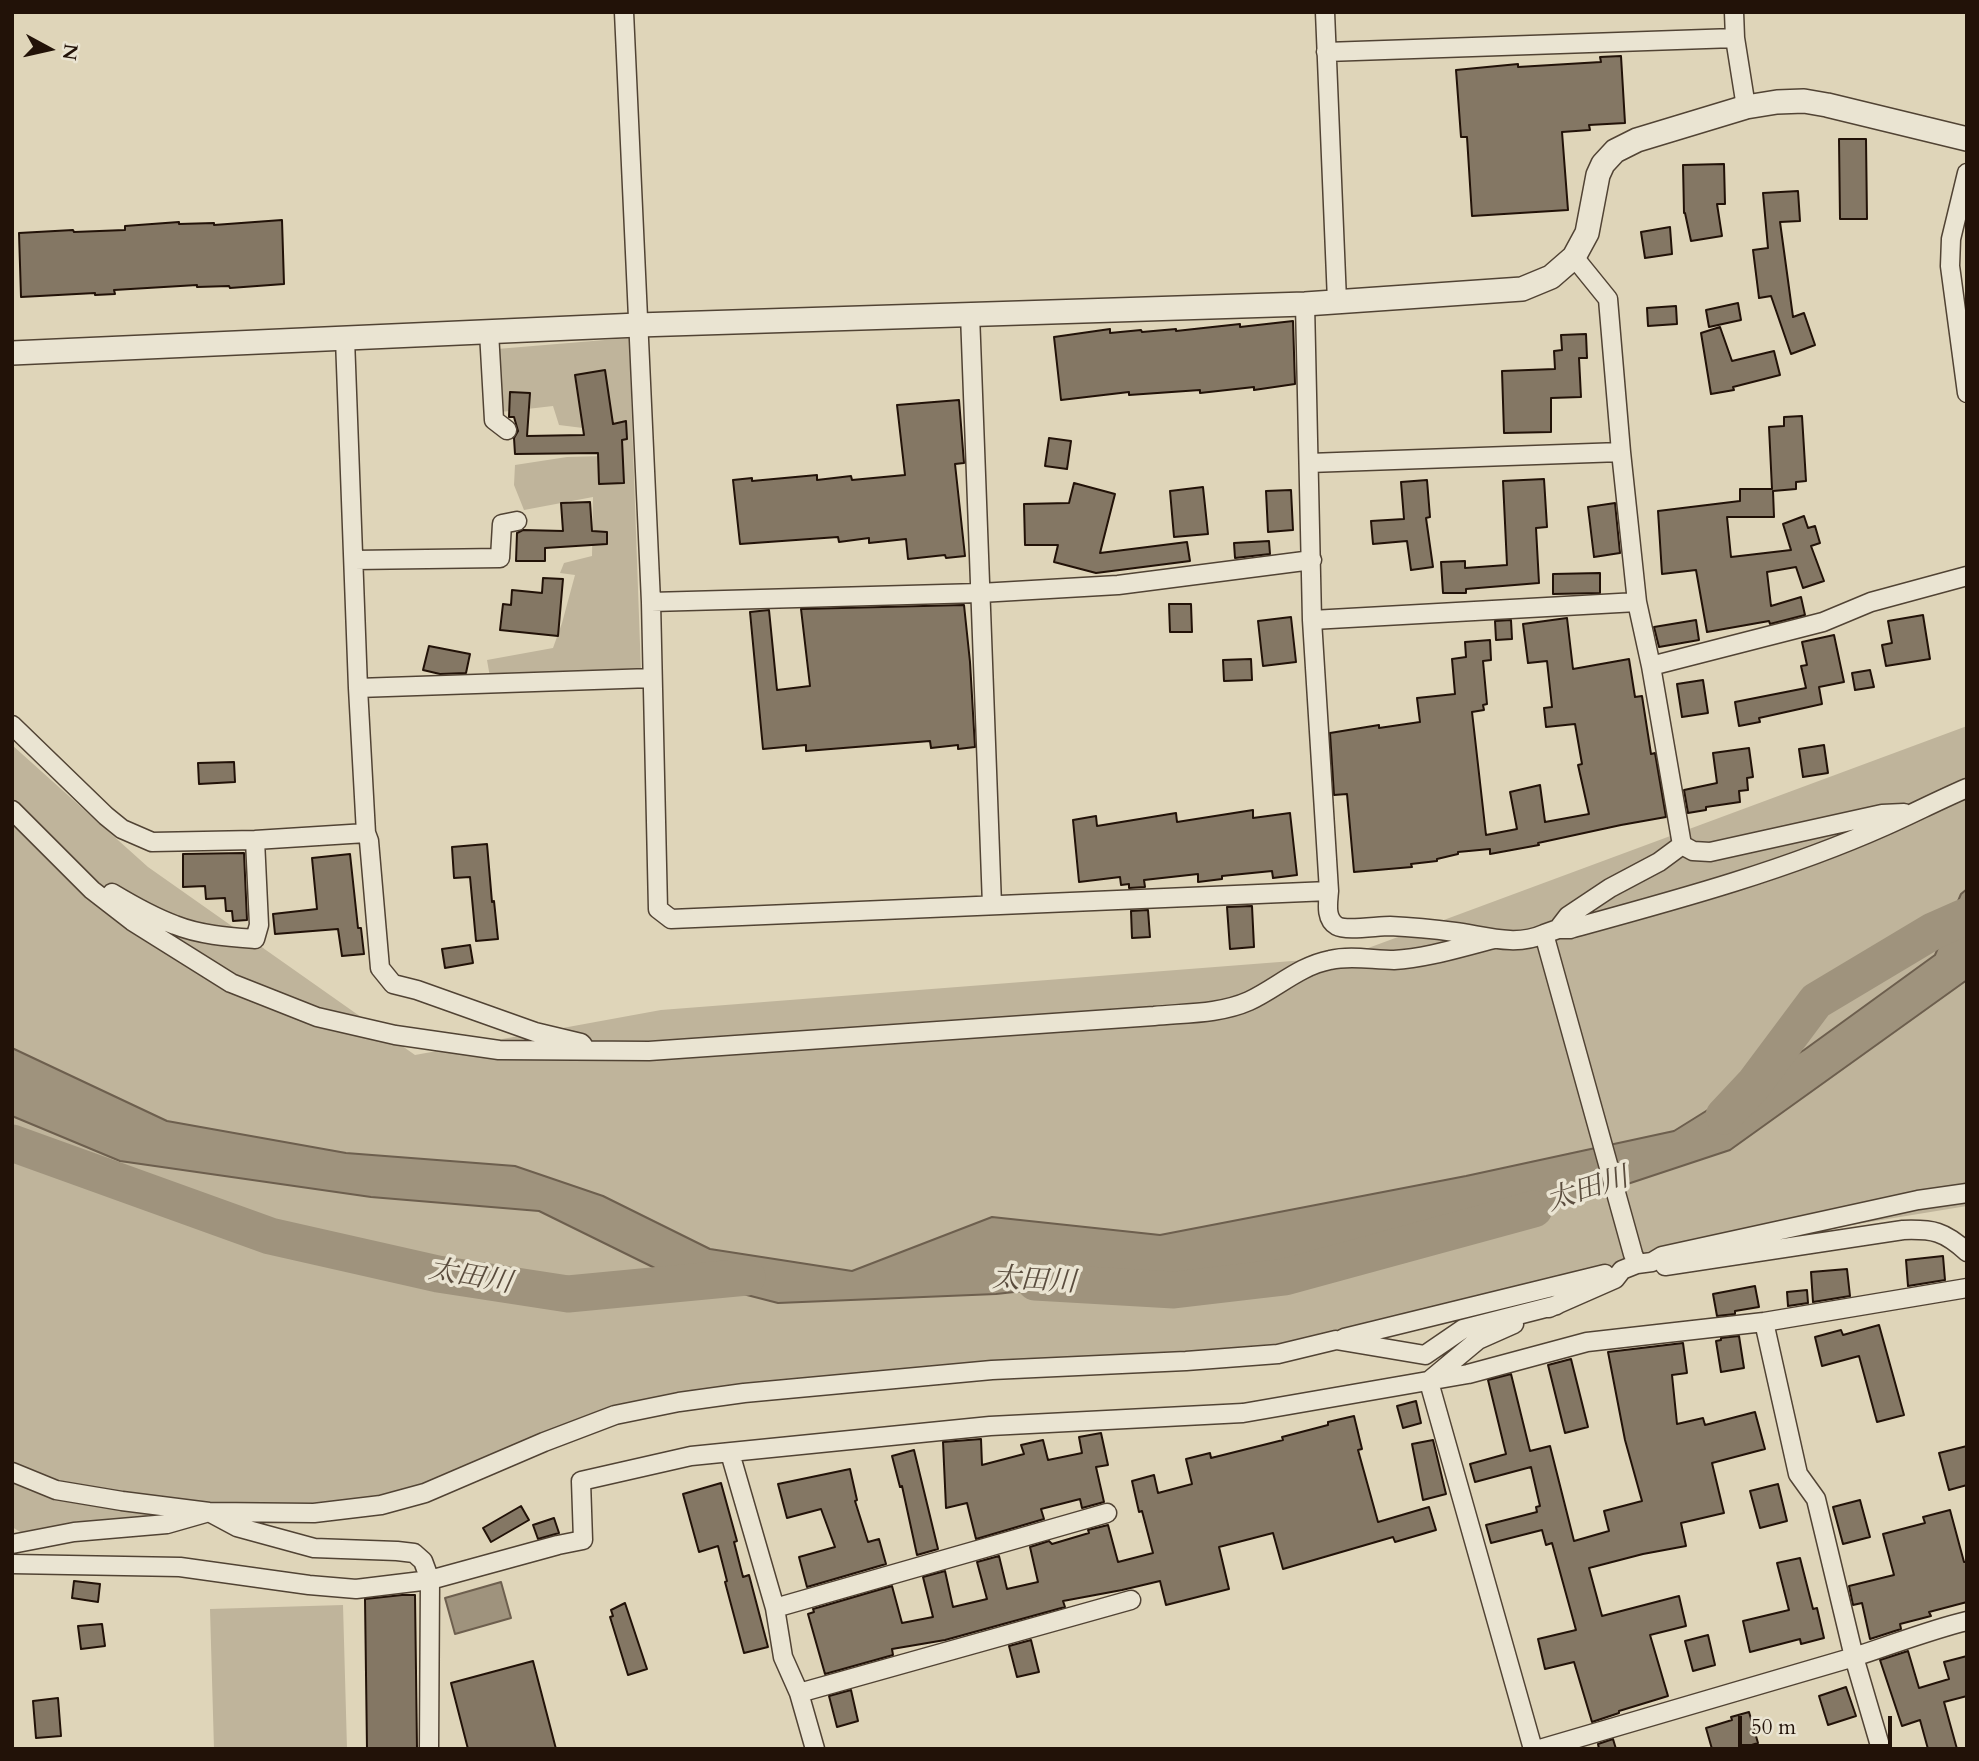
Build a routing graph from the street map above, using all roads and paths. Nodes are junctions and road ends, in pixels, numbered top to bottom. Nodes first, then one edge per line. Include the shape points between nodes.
1 (624, 12) edge
2 (1325, 12) edge
3 (1734, 12) edge
4 (1735, 38) junction
5 (1326, 52) junction
6 (1746, 107) junction
7 (1967, 139) edge
8 (1967, 173) edge
9 (1574, 257) junction
10 (1337, 301) junction
11 (1305, 304) junction
12 (970, 314) junction
13 (638, 325) junction
14 (489, 332) junction
15 (345, 339) junction
16 (12, 353) edge
17 (1967, 393) edge
18 (507, 430) dead end
19 (1621, 452) junction
20 (1309, 463) junction
21 (517, 521) dead end
22 (354, 560) junction
23 (1312, 560) junction
24 (1967, 576) edge
25 (981, 593) junction
26 (651, 602) junction
27 (1637, 602) junction
28 (1312, 620) junction
29 (1651, 666) junction
30 (652, 678) junction
31 (358, 688) junction
32 (12, 725) edge
33 (1967, 788) edge
34 (12, 810) edge
35 (1911, 813) junction
36 (366, 834) junction
37 (255, 840) junction
38 (1682, 845) junction
39 (1329, 891) junction
40 (100, 895) junction
41 (992, 905) junction
42 (1550, 936) junction
43 (1494, 939) junction
44 (588, 1050) junction
45 (1967, 1194) edge
46 (1967, 1252) edge
47 (1636, 1263) junction
48 (1967, 1288) edge
49 (1557, 1305) junction
50 (1764, 1322) junction
51 (1336, 1340) junction
52 (1429, 1382) junction
53 (730, 1453) junction
54 (12, 1472) edge
55 (209, 1512) junction
56 (1107, 1514) dead end
57 (12, 1544) edge
58 (12, 1564) edge
59 (430, 1580) junction
60 (1131, 1600) dead end
61 (775, 1608) junction
62 (1967, 1620) edge
63 (1854, 1657) junction
64 (799, 1693) junction
65 (429, 1749) edge
66 (815, 1749) edge
67 (1533, 1749) edge
68 (1540, 1749) edge
69 (1881, 1749) edge

1 - 13 street
2 - 5 street
3 - 4 street
4 - 5 street
4 - 6 street
5 - 10 street
6 - 7 street via 1804,101
6 - 9 street via 1615,150 1598,175 1587,233
8 - 17 street via 1951,239 1950,266
9 - 10 street via 1551,277 1522,289
9 - 19 street via 1608,299
10 - 11 street
11 - 12 street
11 - 20 street
12 - 13 street
12 - 25 street
13 - 14 street
13 - 26 street
14 - 15 street
14 - 18 street via 494,421
15 - 16 street
15 - 22 street
19 - 20 street
19 - 27 street
20 - 23 street
21 - 22 street via 502,524 500,558
22 - 31 street
23 - 25 street via 1118,585
23 - 28 street
24 - 29 street via 1871,602 1824,622
25 - 26 street
25 - 41 street
26 - 30 street
27 - 28 street
27 - 29 street
28 - 39 street
29 - 38 street
30 - 31 street
30 - 41 street via 658,909 671,919
31 - 36 street
32 - 37 street via 106,816 134,835 152,842
33 - 35 street
34 - 40 street
35 - 38 street via 1882,814 1710,852
35 - 42 street via 1799,860
36 - 37 street
36 - 44 street via 380,968 393,984 581,1043
37 - 40 street via 259,925 255,939 177,926 106,890
38 - 42 street via 1568,916
39 - 41 street
39 - 43 street via 1328,915 1343,928 1427,928
40 - 44 street via 231,983 317,1017 395,1035 499,1050
42 - 43 street
42 - 47 street
43 - 44 street via 1396,960 1329,960 1226,1009 662,1050
45 - 47 street via 1918,1200
46 - 47 street via 1930,1229 1662,1266
47 - 49 street via 1615,1279
47 - 51 street
48 - 50 street
49 - 51 street via 1463,1329 1425,1355
49 - 52 street via 1478,1340
50 - 52 street via 1587,1342
50 - 63 street via 1798,1474 1816,1499
51 - 55 street via 1278,1354 992,1370 679,1402 615,1415 425,1493 381,1505 313,1513
52 - 53 street via 1244,1413 990,1426
52 - 67 street
53 - 59 street via 581,1481 583,1540
53 - 61 street
54 - 55 street via 56,1490
55 - 57 street via 167,1524 74,1532
55 - 59 street via 237,1527 314,1548 414,1553 423,1561
56 - 61 street
58 - 59 street via 180,1567 356,1589
59 - 65 street
60 - 64 street
61 - 64 street via 783,1657
62 - 63 street
63 - 68 street
63 - 69 street
64 - 66 street

